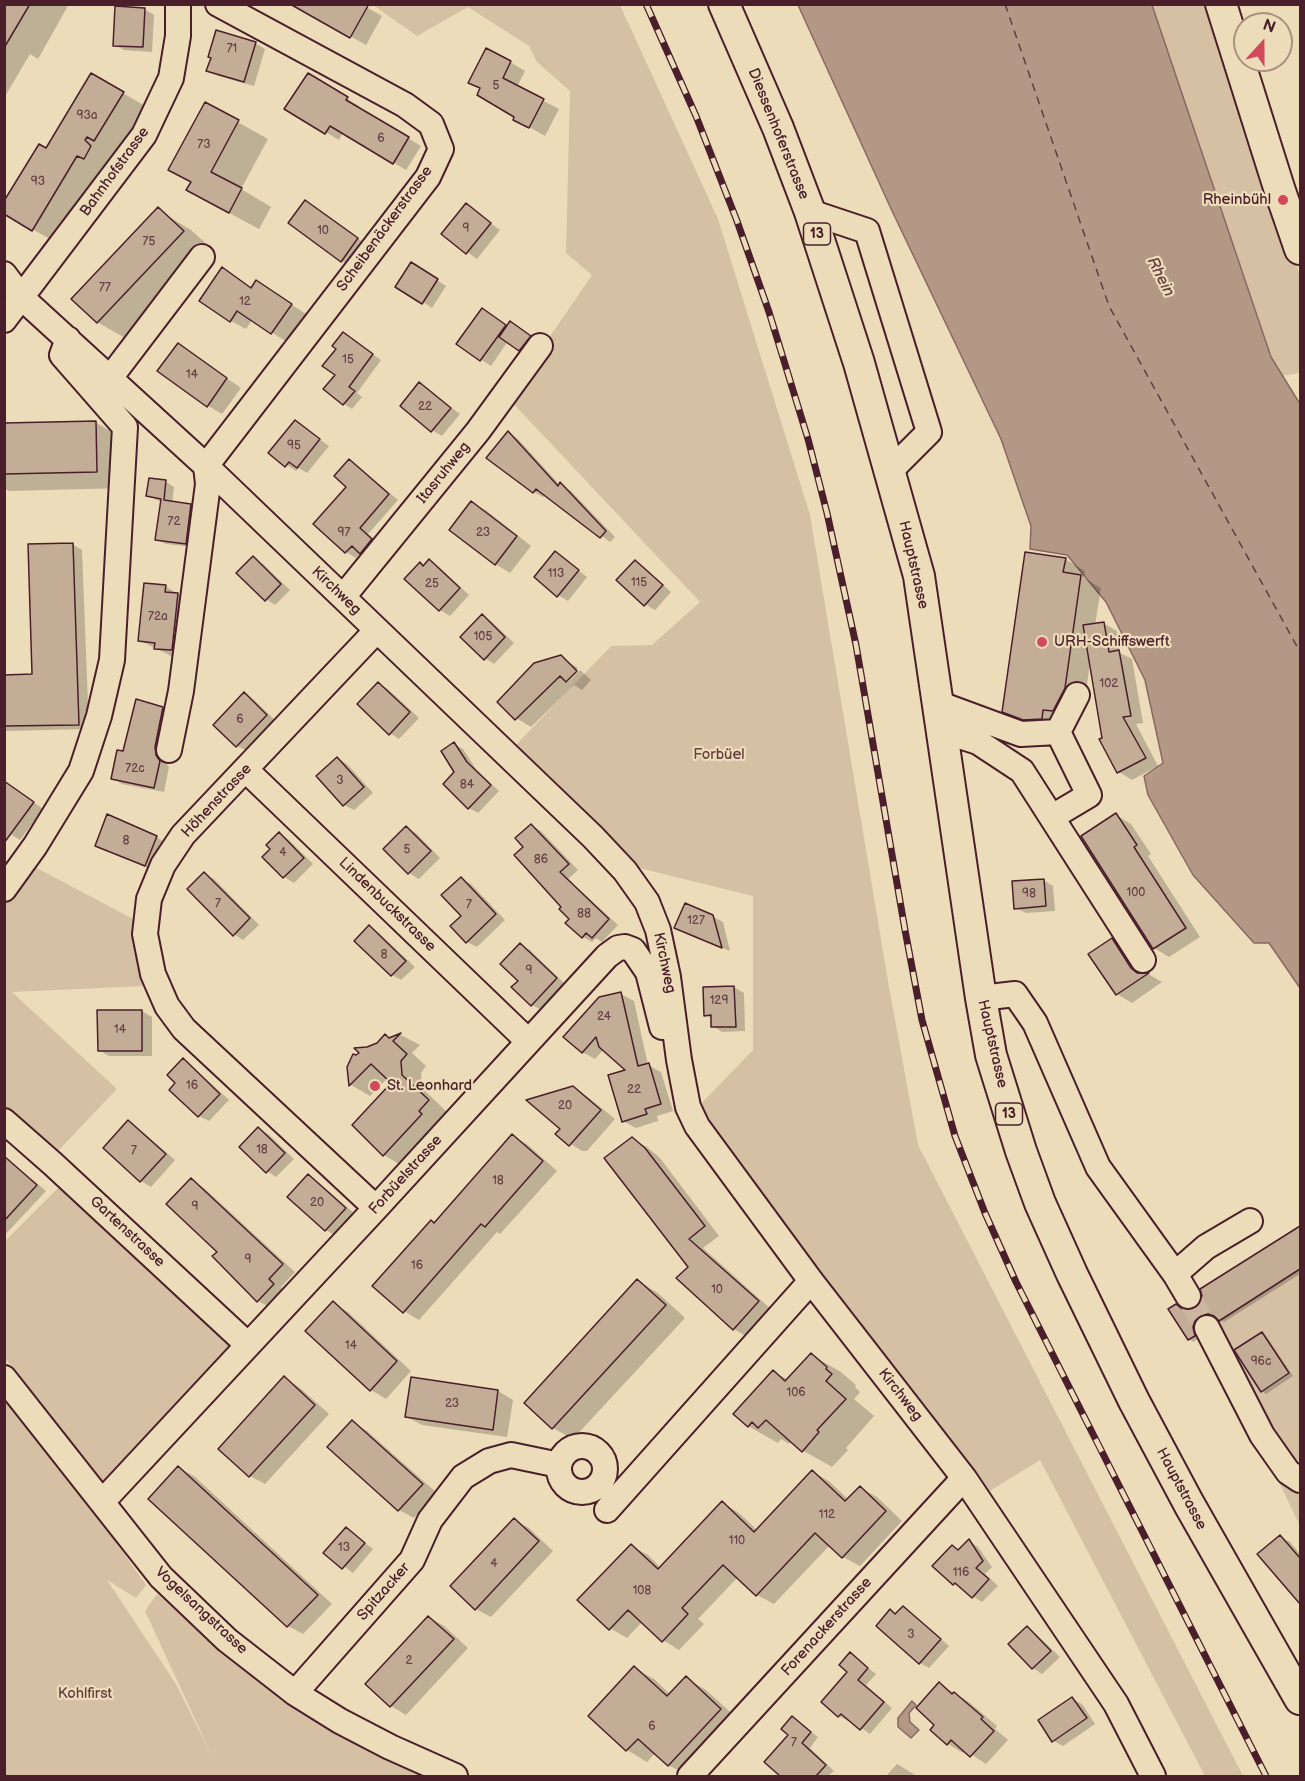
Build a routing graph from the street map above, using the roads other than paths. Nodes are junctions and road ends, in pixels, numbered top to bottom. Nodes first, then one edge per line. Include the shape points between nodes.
1 (178, 4) edge
2 (218, 4) edge
3 (724, 4) edge
4 (1221, 4) edge
5 (810, 212) junction
6 (1300, 249) edge
7 (202, 257) dead end
8 (4, 274) edge
9 (21, 297) junction
10 (4, 320) edge
11 (68, 339) junction
12 (540, 346) dead end
13 (110, 378) junction
14 (206, 466) junction
15 (890, 471) junction
16 (343, 597) junction
17 (376, 630) junction
18 (1077, 695) dead end
19 (939, 716) junction
20 (1058, 732) junction
21 (169, 750) dead end
22 (246, 770) junction
23 (1052, 817) junction
24 (4, 889) edge
25 (1143, 960) dead end
26 (981, 998) junction
27 (528, 1041) junction
28 (679, 1060) junction
29 (4, 1121) edge
30 (376, 1208) junction
31 (1250, 1221) dead end
32 (1175, 1274) junction
33 (811, 1281) junction
34 (1188, 1296) tunnel mouth
35 (1207, 1328) tunnel mouth
36 (248, 1345) junction
37 (4, 1378) edge
38 (559, 1465) dead end
39 (964, 1478) junction
40 (1300, 1480) edge
41 (102, 1502) junction
42 (607, 1510) dead end
43 (295, 1693) junction
44 (1300, 1699) edge
45 (455, 1776) edge
46 (690, 1776) edge
47 (1153, 1776) edge

1 - 9 street, Bahnhofstrasse via 178,36 171,78 144,135
2 - 14 street, Scheibenäckerstrasse via 405,105 432,124 441,149 428,177
3 - 5 main road, Diessenhoferstrasse / 13
4 - 6 main road
5 - 15 main road, Diessenhoferstrasse / 13
5 - 15 street via 867,231 929,432
7 - 13 street
8 - 9 street, Kirchweg
9 - 10 street, Bahnhofstrasse
9 - 11 street, Kirchweg
11 - 13 street, Kirchweg
11 - 24 street via 62,355 125,427 112,660 81,771
12 - 16 street, Itasruhweg via 478,430
13 - 14 street, Kirchweg
14 - 16 street, Kirchweg
14 - 21 street via 208,484 181,691
15 - 19 main road, Hauptstrasse / 13 via 919,576
16 - 17 street, Kirchweg
17 - 22 street, Höhenstrasse
17 - 28 street, Kirchweg via 625,871 646,902 658,930
18 - 20 street
19 - 20 street via 988,723 1021,734
19 - 23 street via 1022,771
19 - 26 main road, Hauptstrasse / 13
20 - 23 street via 1089,795
22 - 27 street, Lindenbuckstrasse
22 - 30 street, Höhenstrasse via 183,835 163,866 149,899 145,934 153,974 167,1006 184,1029
23 - 25 street
26 - 32 street via 1015,994 1035,1023 1098,1167
26 - 44 main road, Hauptstrasse / 13 via 991,1055 1020,1150 1072,1274 1189,1504
27 - 28 street, Forbüelstrasse via 607,956 626,947 633,950 648,972 666,1046
27 - 30 street, Forbüelstrasse
28 - 33 street, Kirchweg via 688,1107 697,1126
29 - 36 street, Gartenstrasse
30 - 36 street, Forbüelstrasse
31 - 32 street via 1206,1247
32 - 34 street
33 - 39 street, Kirchweg
33 - 42 street
35 - 40 street via 1262,1435 1288,1472
36 - 41 street, Forbüelstrasse
37 - 41 street, Vogelsangstrasse
38 - 43 street, Spitzacker via 511,1455 489,1461 464,1476 430,1520 412,1560
39 - 46 street, Forenackerstrasse
39 - 47 street, Kirchweg via 1116,1704
41 - 43 street, Vogelsangstrasse via 161,1577 227,1640
43 - 45 street, Vogelsangstrasse via 372,1738

